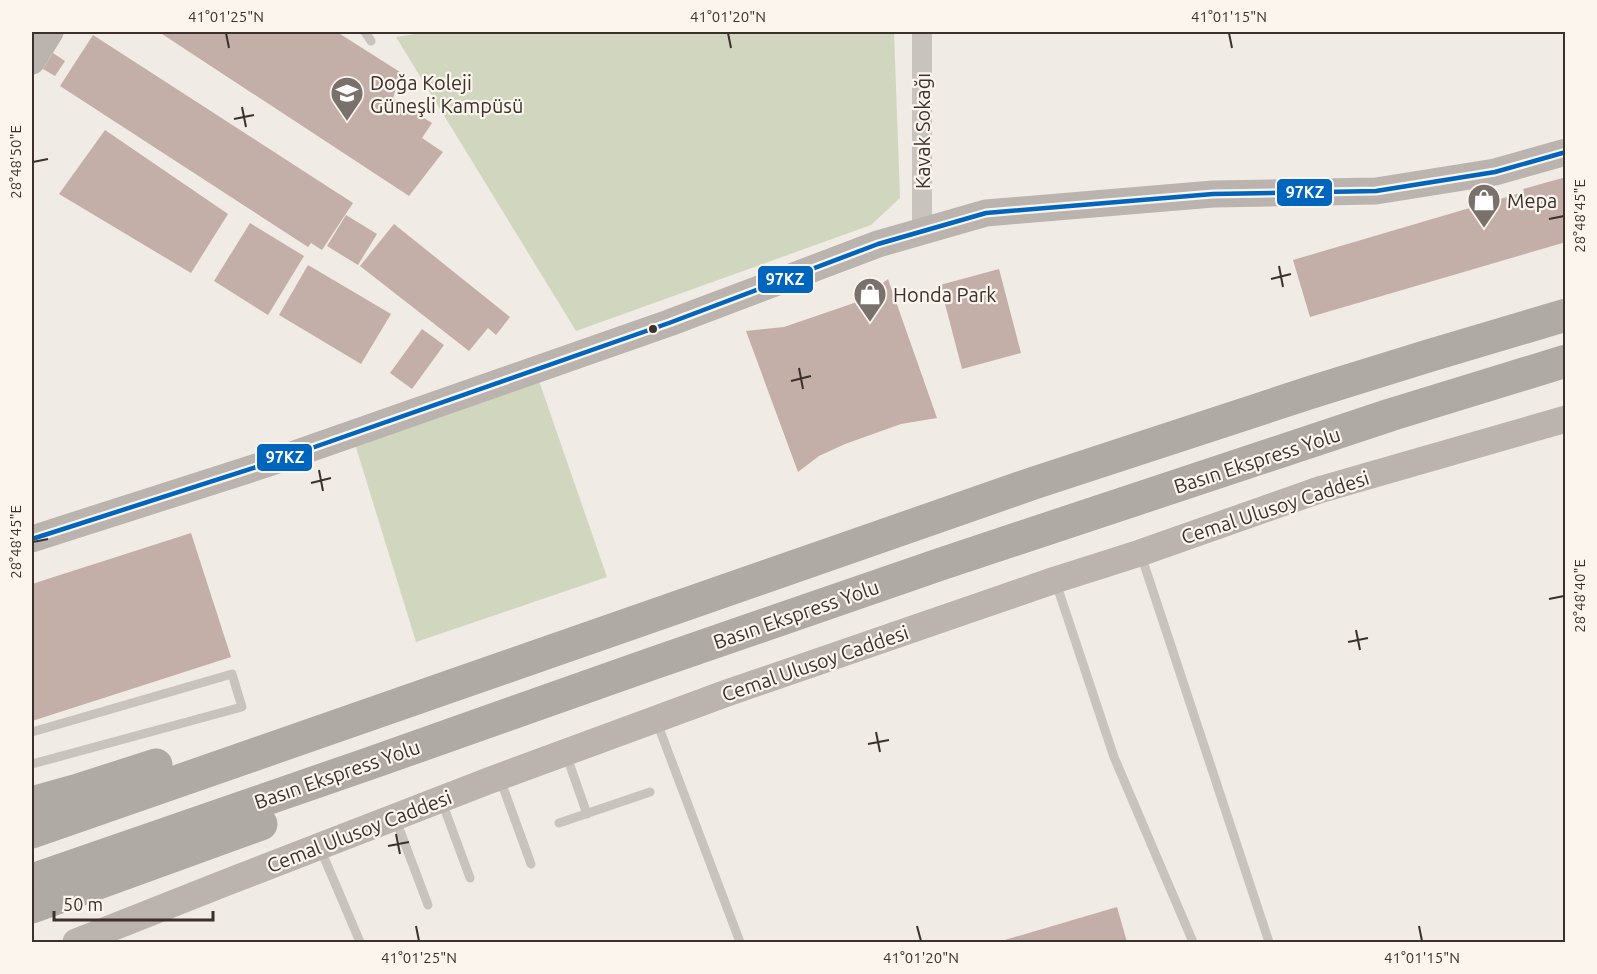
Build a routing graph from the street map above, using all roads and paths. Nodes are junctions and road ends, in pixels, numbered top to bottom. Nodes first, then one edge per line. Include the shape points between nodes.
1 (50, 32) edge
2 (365, 32) edge
3 (922, 32) edge
4 (371, 42) dead end
5 (32, 61) edge
6 (1566, 152) edge
7 (922, 231) junction
8 (1566, 315) edge
9 (1566, 361) edge
10 (1566, 418) edge
11 (32, 539) edge
12 (1140, 553) junction
13 (1055, 580) junction
14 (440, 689) junction
15 (656, 720) junction
16 (32, 732) edge
17 (566, 753) junction
18 (32, 764) edge
19 (365, 765) junction
20 (499, 777) junction
21 (650, 792) dead end
22 (441, 799) junction
23 (32, 801) edge
24 (587, 814) junction
25 (395, 817) junction
26 (559, 824) dead end
27 (32, 832) edge
28 (319, 846) junction
29 (531, 864) dead end
30 (470, 878) dead end
31 (32, 880) edge
32 (428, 905) dead end
33 (32, 908) edge
34 (76, 942) edge
35 (360, 942) edge
36 (740, 942) edge
37 (1193, 942) edge
38 (1269, 942) edge

1 - 5 main road
2 - 4 lane
3 - 7 street, Kavak Sokağı
6 - 7 main road via 1495,172 1376,191 1213,194 986,213
7 - 11 main road via 266,464
8 - 14 highway via 1394,366 1034,483
9 - 19 highway, Basın Ekspress Yolu via 1390,415 941,564
10 - 12 main road, Cemal Ulusoy Caddesi via 1319,490
12 - 13 main road, Cemal Ulusoy Caddesi
12 - 38 lane
13 - 15 main road, Cemal Ulusoy Caddesi
13 - 37 lane via 1114,757
14 - 23 highway via 395,690 75,791
14 - 27 highway
15 - 17 main road, Cemal Ulusoy Caddesi
15 - 36 lane
16 - 18 lane via 232,674 242,707
17 - 20 main road, Cemal Ulusoy Caddesi
17 - 24 lane
19 - 31 highway, Basın Ekspress Yolu
19 - 33 highway via 300,806 255,826
20 - 22 main road, Cemal Ulusoy Caddesi
20 - 29 lane
21 - 24 lane
22 - 25 main road, Cemal Ulusoy Caddesi
22 - 30 lane
24 - 26 lane
25 - 28 main road, Cemal Ulusoy Caddesi
25 - 32 lane
28 - 34 main road, Cemal Ulusoy Caddesi
28 - 35 lane

